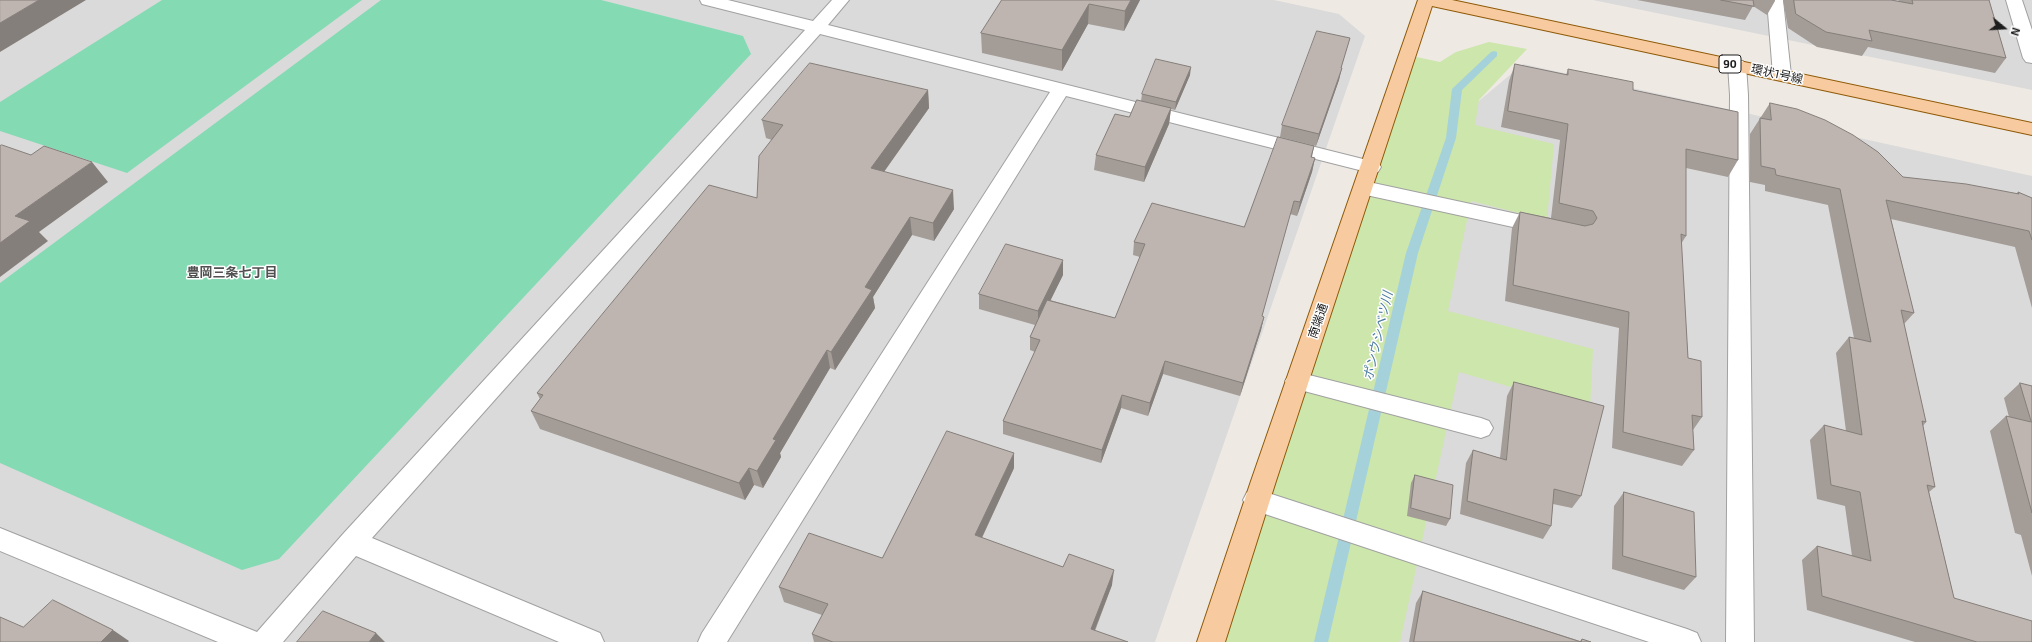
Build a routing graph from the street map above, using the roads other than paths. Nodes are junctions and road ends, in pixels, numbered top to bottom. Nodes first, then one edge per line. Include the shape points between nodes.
1 (708, 0) edge
2 (840, 0) edge
3 (1427, 0) edge
4 (1775, 0) edge
5 (2014, 0) edge
6 (816, 27) junction
7 (2032, 58) edge
8 (1737, 65) junction
9 (1782, 75) junction
10 (1061, 89) junction
11 (2032, 129) edge
12 (1371, 167) junction
13 (1364, 188) junction
14 (1562, 231) edge
15 (1297, 381) junction
16 (1481, 428) dead end
17 (1256, 500) junction
18 (0, 539) edge
19 (352, 542) junction
20 (249, 642) edge
21 (266, 642) edge
22 (590, 642) edge
23 (712, 642) edge
24 (1211, 642) edge
25 (1687, 642) edge
26 (1740, 642) edge

1 - 6 street
2 - 6 street
3 - 8 main road, 環状1号線 / 90
3 - 12 main road, 南端通
4 - 9 street
5 - 7 street
6 - 10 street
6 - 19 street
8 - 9 main road, 環状1号線 / 90
8 - 26 street
9 - 11 main road, 環状1号線 / 90
10 - 12 street
10 - 23 street
12 - 13 main road, 南端通
13 - 14 street
13 - 15 main road, 南端通
15 - 16 street
15 - 17 main road, 南端通
17 - 24 main road, 南端通
17 - 25 street
18 - 20 street
19 - 21 street
19 - 22 street

